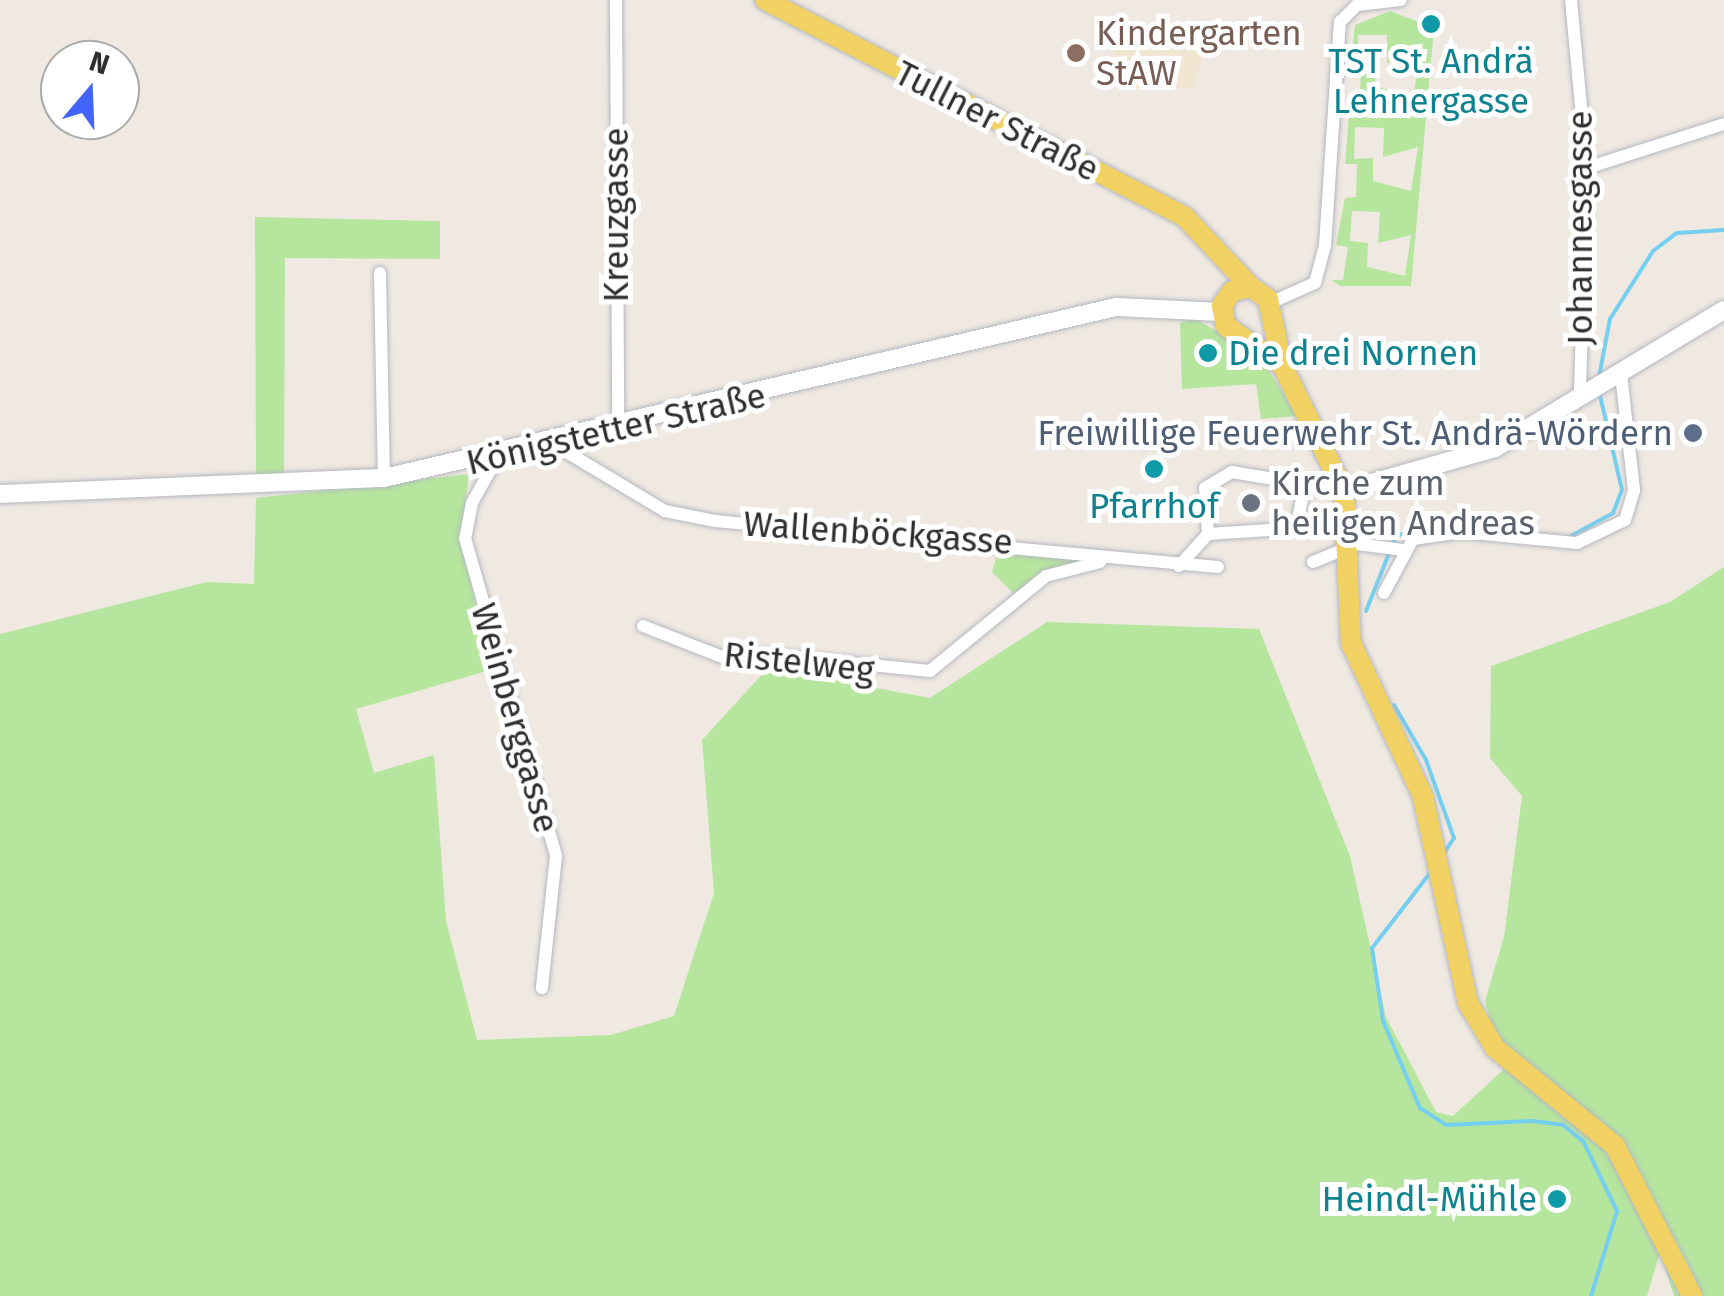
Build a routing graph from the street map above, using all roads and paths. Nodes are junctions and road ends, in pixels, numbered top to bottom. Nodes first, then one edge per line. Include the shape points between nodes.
1 (616, 0) edge
2 (765, 0) edge
3 (1342, 0) edge
4 (1401, 0) edge
5 (1571, 0) edge
6 (1384, 1) edge
7 (1340, 22) junction
8 (1724, 124) edge
9 (1587, 168) junction
10 (1222, 252) junction
11 (380, 273) dead end
12 (1251, 287) junction
13 (1224, 304) junction
14 (1724, 310) edge
15 (1270, 313) junction
16 (1246, 336) junction
17 (1282, 365) junction
18 (1620, 376) junction
19 (1585, 394) junction
20 (618, 430) junction
21 (554, 445) junction
22 (497, 458) junction
23 (384, 478) junction
24 (1304, 488) junction
25 (1344, 491) junction
26 (0, 494) edge
27 (1208, 534) junction
28 (1348, 548) junction
29 (1399, 549) junction
30 (1102, 562) junction
31 (1314, 562) dead end
32 (1180, 566) junction
33 (1218, 567) dead end
34 (1384, 593) dead end
35 (643, 626) dead end
36 (542, 988) dead end
37 (1692, 1296) edge

1 - 20 street, Kreuzgasse
2 - 10 main road, Tullner Straße via 1184,216
3 - 7 street
4 - 6 street
5 - 9 street, Johannesgasse
6 - 7 street via 1356,5
7 - 15 street via 1326,246 1314,283
8 - 9 street
9 - 19 street, Johannesgasse
10 - 12 main road, Tullner Straße
10 - 13 main road
11 - 23 street
12 - 13 main road
12 - 15 main road, Tullner Straße
13 - 16 main road
13 - 20 main road, Königstetter Straße via 1116,307
14 - 18 main road
15 - 16 main road
15 - 17 main road
16 - 17 main road
17 - 25 main road
18 - 19 main road
18 - 29 street via 1634,490 1613,531 1552,544 1440,532
19 - 25 main road via 1495,448
20 - 21 main road, Königstetter Straße
21 - 22 main road, Königstetter Straße
21 - 30 street, Wallenböckgasse via 569,462 665,511 787,529 1051,545
22 - 23 main road, Königstetter Straße
22 - 36 street, Weinberggasse via 465,538 556,856
23 - 26 main road, Königstetter Straße
24 - 25 street
24 - 27 street via 1297,523 1286,530
24 - 27 street via 1232,472 1206,488
25 - 28 main road
27 - 32 street
28 - 29 street
28 - 31 street
28 - 37 main road via 1351,643 1437,843 1461,980 1480,1026 1515,1066 1584,1113 1634,1176
29 - 34 street via 1401,576
30 - 32 street, Wallenböckgasse
30 - 35 street, Ristelweg via 1046,576 930,671 760,654 735,662
32 - 33 street, Wallenböckgasse

